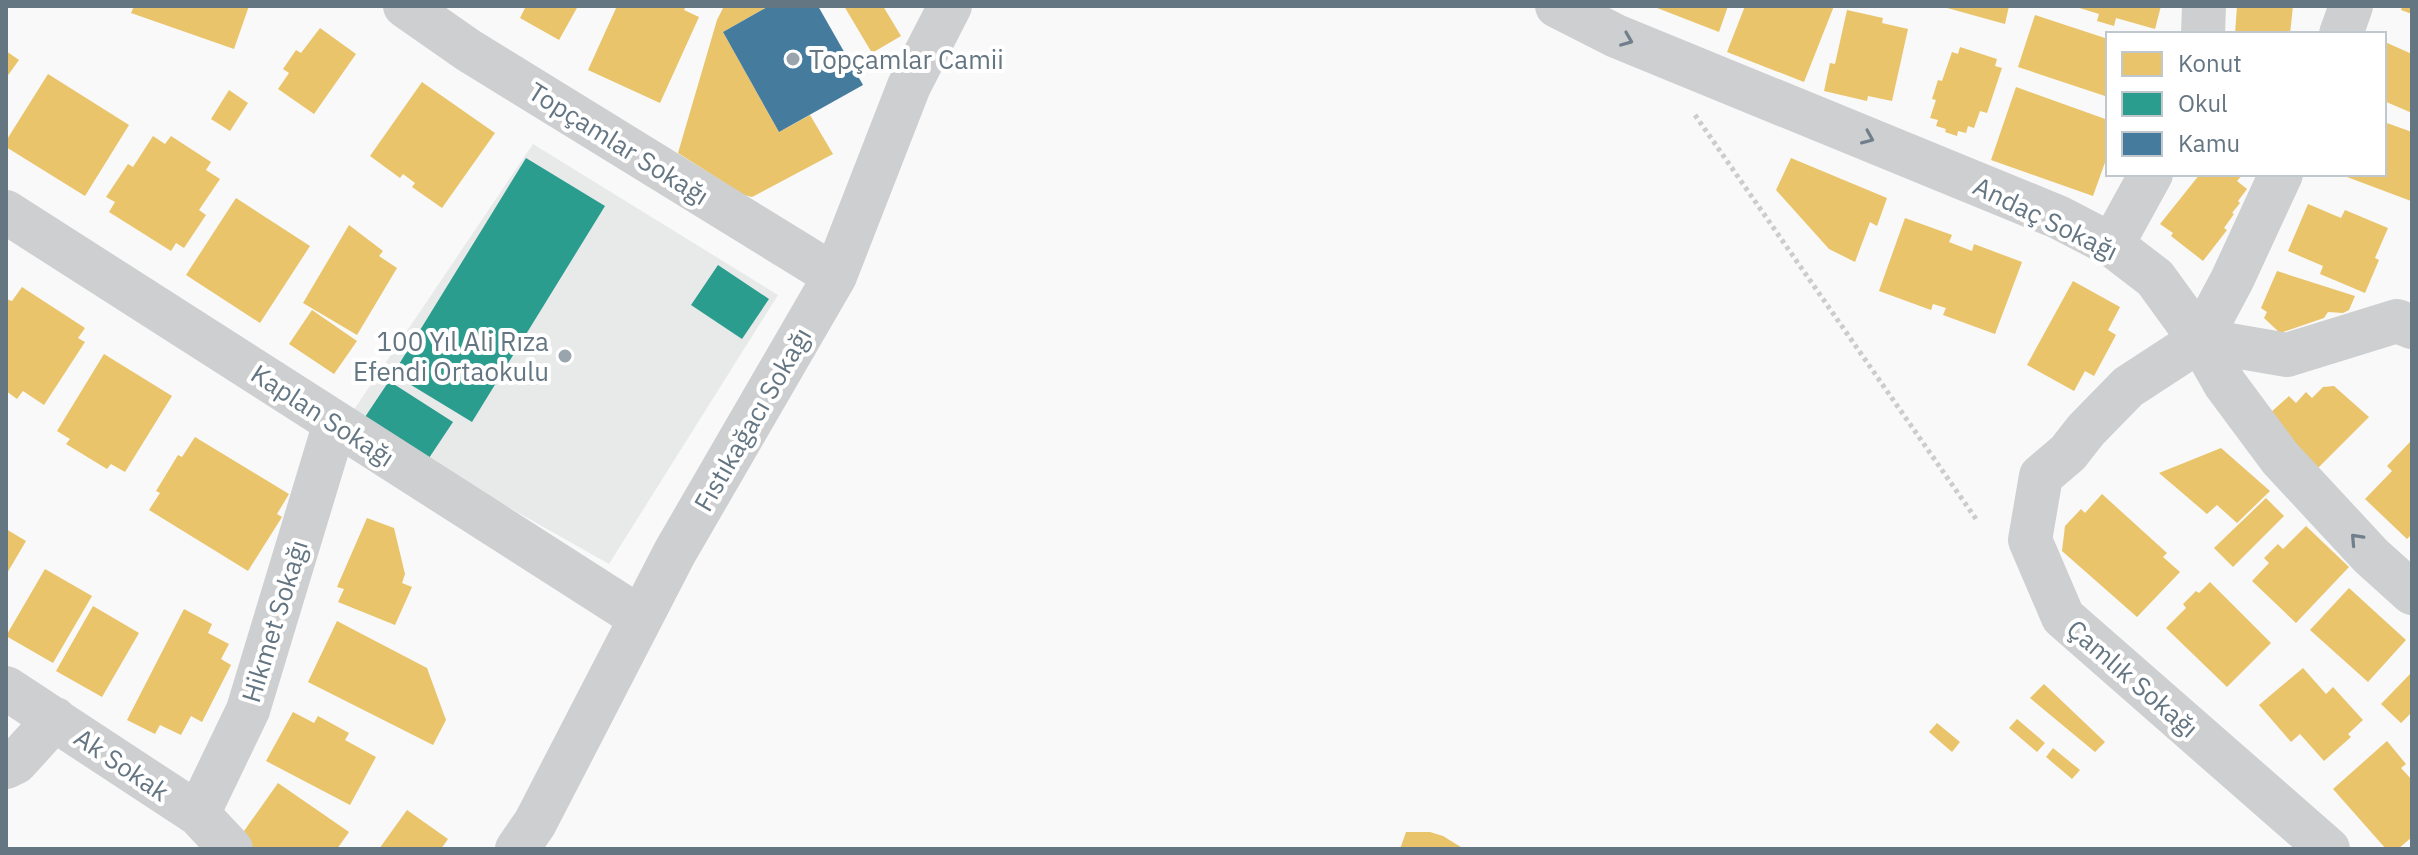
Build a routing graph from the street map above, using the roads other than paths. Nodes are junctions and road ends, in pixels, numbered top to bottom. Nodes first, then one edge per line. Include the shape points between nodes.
1 (405, 6) edge
2 (950, 6) edge
3 (1557, 6) edge
4 (2204, 6) edge
5 (2351, 6) edge
6 (2203, 32) edge
7 (2342, 32) edge
8 (2150, 176) edge
9 (2280, 176) edge
10 (6, 212) edge
11 (2112, 245) junction
12 (835, 276) junction
13 (2407, 312) edge
14 (2200, 340) junction
15 (335, 423) junction
16 (2412, 593) edge
17 (639, 617) junction
18 (6, 688) edge
19 (55, 719) junction
20 (6, 767) edge
21 (198, 814) junction
22 (527, 840) edge
23 (231, 849) edge
24 (2328, 849) edge

1 - 12 street, Topçamlar Sokağı
2 - 12 street, Fıstıkağacı Sokağı via 909,86
3 -> 11 street, Andaç Sokağı via 1616,36 2058,217
4 - 6 street
5 - 7 street
8 - 11 street
9 - 14 street
10 - 15 street, Kaplan Sokağı
11 - 14 street, Andaç Sokağı via 2155,278
12 - 17 street, Fıstıkağacı Sokağı
13 - 14 street via 2287,355
16 -> 14 street, Andaç Sokağı via 2280,458
14 - 24 street, Çamlık Sokağı via 2128,387 2041,476 2030,540 2063,617
15 - 17 street, Kaplan Sokağı
15 - 21 street, Hikmet Sokağı via 248,710
17 - 22 street, Fıstıkağacı Sokağı
18 - 19 street, Ak Sokak
19 - 20 street
19 - 21 street, Ak Sokak
21 - 23 street, Ak Sokak

